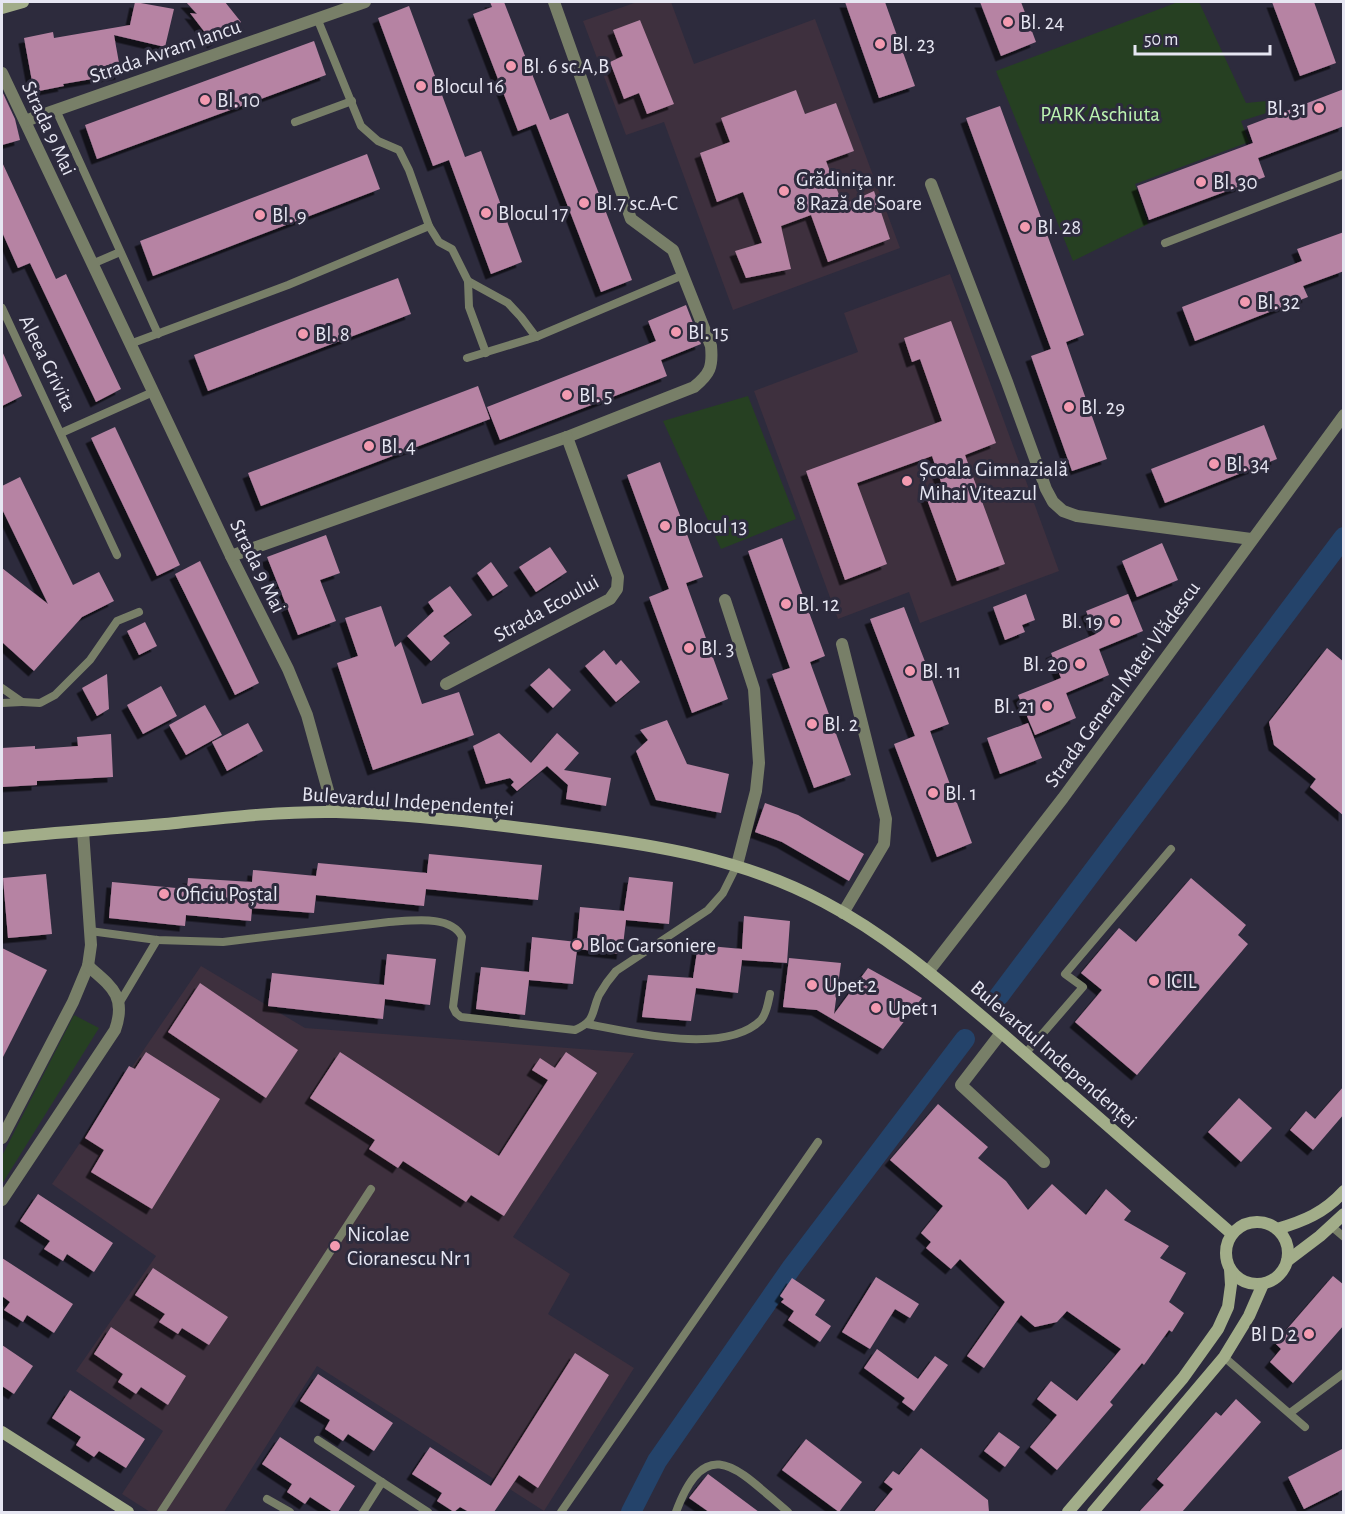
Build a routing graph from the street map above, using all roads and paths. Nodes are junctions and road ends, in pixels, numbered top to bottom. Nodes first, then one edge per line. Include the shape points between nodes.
1 (23, 2) edge
2 (365, 2) edge
3 (554, 2) edge
4 (2, 8) edge
5 (317, 18) junction
6 (2, 73) edge
7 (352, 101) junction
8 (56, 111) junction
9 (24, 121) junction
10 (295, 122) dead end
11 (1344, 174) edge
12 (931, 184) dead end
13 (429, 226) junction
14 (1165, 243) dead end
15 (120, 252) junction
16 (92, 264) junction
17 (683, 275) junction
18 (468, 281) junction
19 (2, 308) edge
20 (158, 334) junction
21 (536, 337) junction
22 (130, 344) junction
23 (486, 353) junction
24 (467, 358) dead end
25 (153, 392) junction
26 (1344, 415) edge
27 (61, 433) junction
28 (567, 437) junction
29 (1251, 539) junction
30 (117, 555) dead end
31 (231, 556) junction
32 (725, 600) dead end
33 (139, 612) dead end
34 (842, 644) dead end
35 (446, 684) dead end
36 (2, 688) edge
37 (22, 702) junction
38 (2, 703) edge
39 (334, 812) junction
40 (82, 831) junction
41 (2, 838) edge
42 (1171, 849) dead end
43 (737, 865) junction
44 (843, 913) junction
45 (90, 931) junction
46 (157, 940) junction
47 (88, 966) junction
48 (928, 972) junction
49 (770, 994) dead end
50 (120, 1002) junction
51 (587, 1024) junction
52 (1001, 1033) junction
53 (1025, 1054) junction
54 (4, 1129) edge
55 (818, 1142) dead end
56 (1044, 1162) dead end
57 (371, 1189) dead end
58 (1344, 1191) edge
59 (2, 1200) edge
60 (1344, 1214) edge
61 (1331, 1226) junction
62 (1277, 1229) junction
63 (1232, 1234) junction
64 (1344, 1237) edge
65 (1287, 1261) junction
66 (1230, 1269) junction
67 (1263, 1284) junction
68 (1224, 1357) junction
69 (1344, 1373) edge
70 (1290, 1413) junction
71 (1305, 1427) dead end
72 (2, 1432) edge
73 (318, 1440) dead end
74 (382, 1482) junction
75 (267, 1499) dead end
76 (128, 1512) edge
77 (161, 1512) edge
78 (290, 1512) edge
79 (363, 1512) edge
80 (428, 1512) edge
81 (561, 1512) edge
82 (676, 1512) edge
83 (788, 1512) edge
84 (1068, 1512) edge
85 (1093, 1512) edge

1 - 4 main road
2 - 5 street, Strada Avram Iancu
3 - 17 street via 631,219 673,250
5 - 7 lane
5 - 8 street, Strada Avram Iancu
6 - 9 street, Strada 9 Mai
7 - 10 lane
7 - 13 lane via 362,126 378,141 399,150
8 - 9 street, Strada Avram Iancu
8 - 15 lane, Strada 9 Mai
9 - 16 street, Strada 9 Mai
11 - 14 lane
12 - 29 street via 1053,502 1063,511 1093,520
13 - 18 lane via 439,242 452,249
13 - 20 lane
15 - 16 lane
15 - 20 lane, Strada 9 Mai
16 - 22 street, Strada 9 Mai
17 - 21 lane
17 - 28 street via 711,346 707,376 694,387
18 - 21 lane via 508,303
18 - 23 lane via 469,307
19 - 27 lane, Aleea Grivita
20 - 22 lane
21 - 23 lane
22 - 25 street, Strada 9 Mai
23 - 24 lane
25 - 27 lane, Aleea Grivita
25 - 31 street, Strada 9 Mai
26 - 29 street, Strada General Matei Vlădescu
27 - 30 lane, Aleea Grivita
28 - 31 street
28 - 35 street, Strada Ecoului via 618,577 617,589 610,599
29 - 48 street, Strada General Matei Vlădescu via 1063,798
31 - 39 street, Strada 9 Mai via 307,715
32 - 43 street via 754,689 759,763
33 - 37 lane via 117,621 90,660 55,695 40,703
34 - 44 street via 886,819 884,844
36 - 37 lane
37 - 38 lane
39 - 40 main road, Bulevardul Independenței
39 - 43 main road, Bulevardul Independenței via 610,839
40 - 41 main road, Bulevardul Independenței
40 - 45 street
42 - 53 lane via 1065,974 1083,987
43 - 44 main road, Bulevardul Independenței via 783,882
43 - 51 lane via 723,893 708,910 616,971 606,982
44 - 48 main road, Bulevardul Independenței
45 - 46 lane
45 - 47 street
46 - 50 lane
46 - 51 lane via 223,942 389,922 435,922 450,925 462,938 453,1007 461,1017 575,1030
47 - 50 street
47 - 54 street via 73,1002
48 - 52 main road, Bulevardul Independenței
49 - 51 lane via 766,1012 750,1028 708,1039 687,1041
50 - 59 street via 120,1017 111,1038
52 - 53 main road, Bulevardul Independenței
52 - 56 street via 962,1085
53 - 63 main road, Bulevardul Independenței
55 - 81 lane
57 - 77 lane
58 - 62 main road via 1314,1216
60 - 61 main road
61 - 64 lane
61 - 65 main road
62 - 63 main road via 1254,1222
62 - 65 main road via 1288,1247
63 - 66 main road via 1225,1251
65 - 67 main road via 1278,1276
66 - 67 main road via 1243,1281
66 - 84 main road via 1228,1307 1218,1329 1183,1378
67 - 68 main road via 1250,1316
68 - 70 lane
68 - 85 main road
69 - 70 lane
70 - 71 lane
72 - 76 main road
73 - 74 lane
74 - 79 lane
74 - 80 lane
75 - 78 lane
82 - 83 lane via 700,1469 721,1463 738,1470

